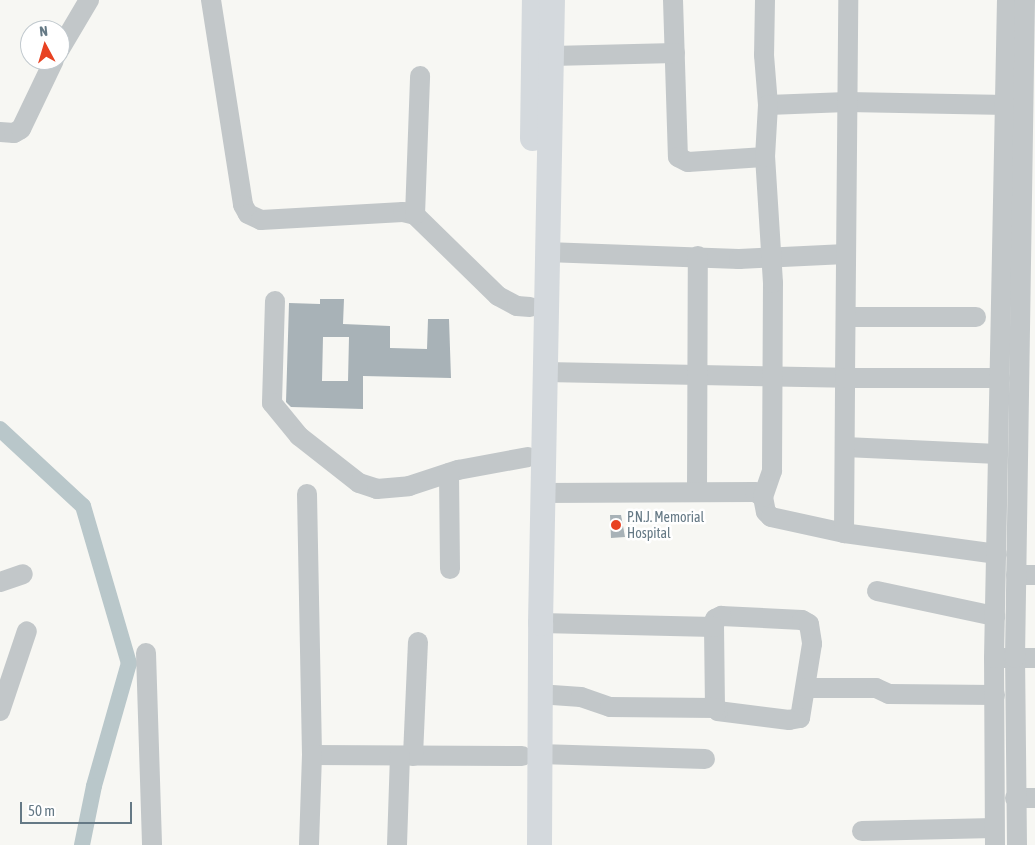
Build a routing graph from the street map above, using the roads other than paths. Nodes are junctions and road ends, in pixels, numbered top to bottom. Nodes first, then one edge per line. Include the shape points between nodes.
1 (89, 0) edge
2 (210, 0) edge
3 (534, 0) edge
4 (552, 0) edge
5 (673, 0) edge
6 (765, 0) edge
7 (848, 0) edge
8 (1007, 0) edge
9 (1025, 0) edge
10 (70, 32) edge
11 (1030, 48) edge
12 (675, 53) junction
13 (552, 56) junction
14 (49, 70) edge
15 (420, 76) dead end
16 (847, 102) junction
17 (768, 105) junction
18 (1022, 108) edge
19 (0, 132) edge
20 (765, 157) junction
21 (415, 215) junction
22 (546, 252) junction
23 (846, 254) junction
24 (698, 256) junction
25 (772, 258) junction
26 (275, 301) dead end
27 (530, 307) junction
28 (846, 317) junction
29 (976, 317) dead end
30 (545, 372) junction
31 (696, 376) junction
32 (773, 377) junction
33 (845, 378) junction
34 (1000, 378) junction
35 (536, 404) junction
36 (845, 447) junction
37 (998, 454) junction
38 (528, 457) junction
39 (449, 472) junction
40 (697, 492) junction
41 (543, 493) junction
42 (308, 494) dead end
43 (762, 497) junction
44 (844, 533) junction
45 (996, 554) junction
46 (450, 569) dead end
47 (23, 574) dead end
48 (1025, 575) edge
49 (0, 582) edge
50 (877, 591) dead end
51 (995, 616) junction
52 (540, 623) junction
53 (714, 627) junction
54 (27, 631) dead end
55 (418, 642) dead end
56 (146, 653) dead end
57 (994, 658) junction
58 (1015, 658) junction
59 (1035, 658) edge
60 (806, 688) junction
61 (538, 694) junction
62 (995, 695) junction
63 (715, 708) junction
64 (0, 710) edge
65 (312, 755) junction
66 (531, 755) junction
67 (407, 756) junction
68 (705, 759) dead end
69 (1015, 798) junction
70 (1035, 798) edge
71 (862, 831) dead end
72 (994, 837) edge
73 (152, 845) edge
74 (309, 845) edge
75 (397, 845) edge
76 (522, 845) edge
77 (539, 845) edge
78 (1016, 845) edge

1 - 10 street
2 - 21 street via 243,205 248,214 261,220 404,212
3 - 27 main road
4 - 13 main road
5 - 12 street
6 - 17 street via 764,55
7 - 16 street
8 - 18 street
9 - 11 street
11 - 18 street
12 - 13 street
12 - 20 street via 678,157 688,162
13 - 22 main road
14 - 19 street via 22,129 14,133
15 - 21 street
16 - 17 street
16 - 18 street
16 - 23 street
17 - 20 street
18 - 34 street
18 - 48 street
20 - 25 street
21 - 27 street via 498,296 518,306
22 - 24 street
22 - 30 main road
23 - 25 street
23 - 28 street
24 - 25 street
24 - 31 street
25 - 32 street
26 - 39 street via 272,403 299,436 359,483 377,489 409,486
27 - 35 main road
28 - 29 street
28 - 33 street
30 - 31 street
30 - 35 main road
31 - 32 street
31 - 40 street
32 - 33 street
32 - 43 street via 772,471
33 - 34 street
33 - 36 street
34 - 37 street
35 - 38 main road
35 - 41 main road
36 - 37 street
36 - 44 street
37 - 45 street
38 - 39 street
38 - 66 main road
39 - 46 street
40 - 41 street
40 - 43 street via 755,492
41 - 52 main road
42 - 65 street
43 - 44 street via 770,517
44 - 45 street
45 - 51 street
47 - 49 street
48 - 58 street
50 - 51 street
51 - 57 street
52 - 53 street
52 - 61 main road
53 - 60 street via 715,619 721,616 806,621 811,629 812,644
53 - 63 street
54 - 64 street
55 - 67 street
56 - 73 street
57 - 58 street
57 - 62 street
58 - 59 street
58 - 69 street
60 - 62 street via 876,688 889,694
60 - 63 street via 803,713 795,720 718,711
61 - 63 street via 581,697 610,707
61 - 66 main road
62 - 72 street
65 - 67 street
65 - 74 street
66 - 67 street
66 - 68 street
66 - 76 main road
66 - 77 main road
67 - 75 street
69 - 70 street
69 - 78 street
71 - 72 street

